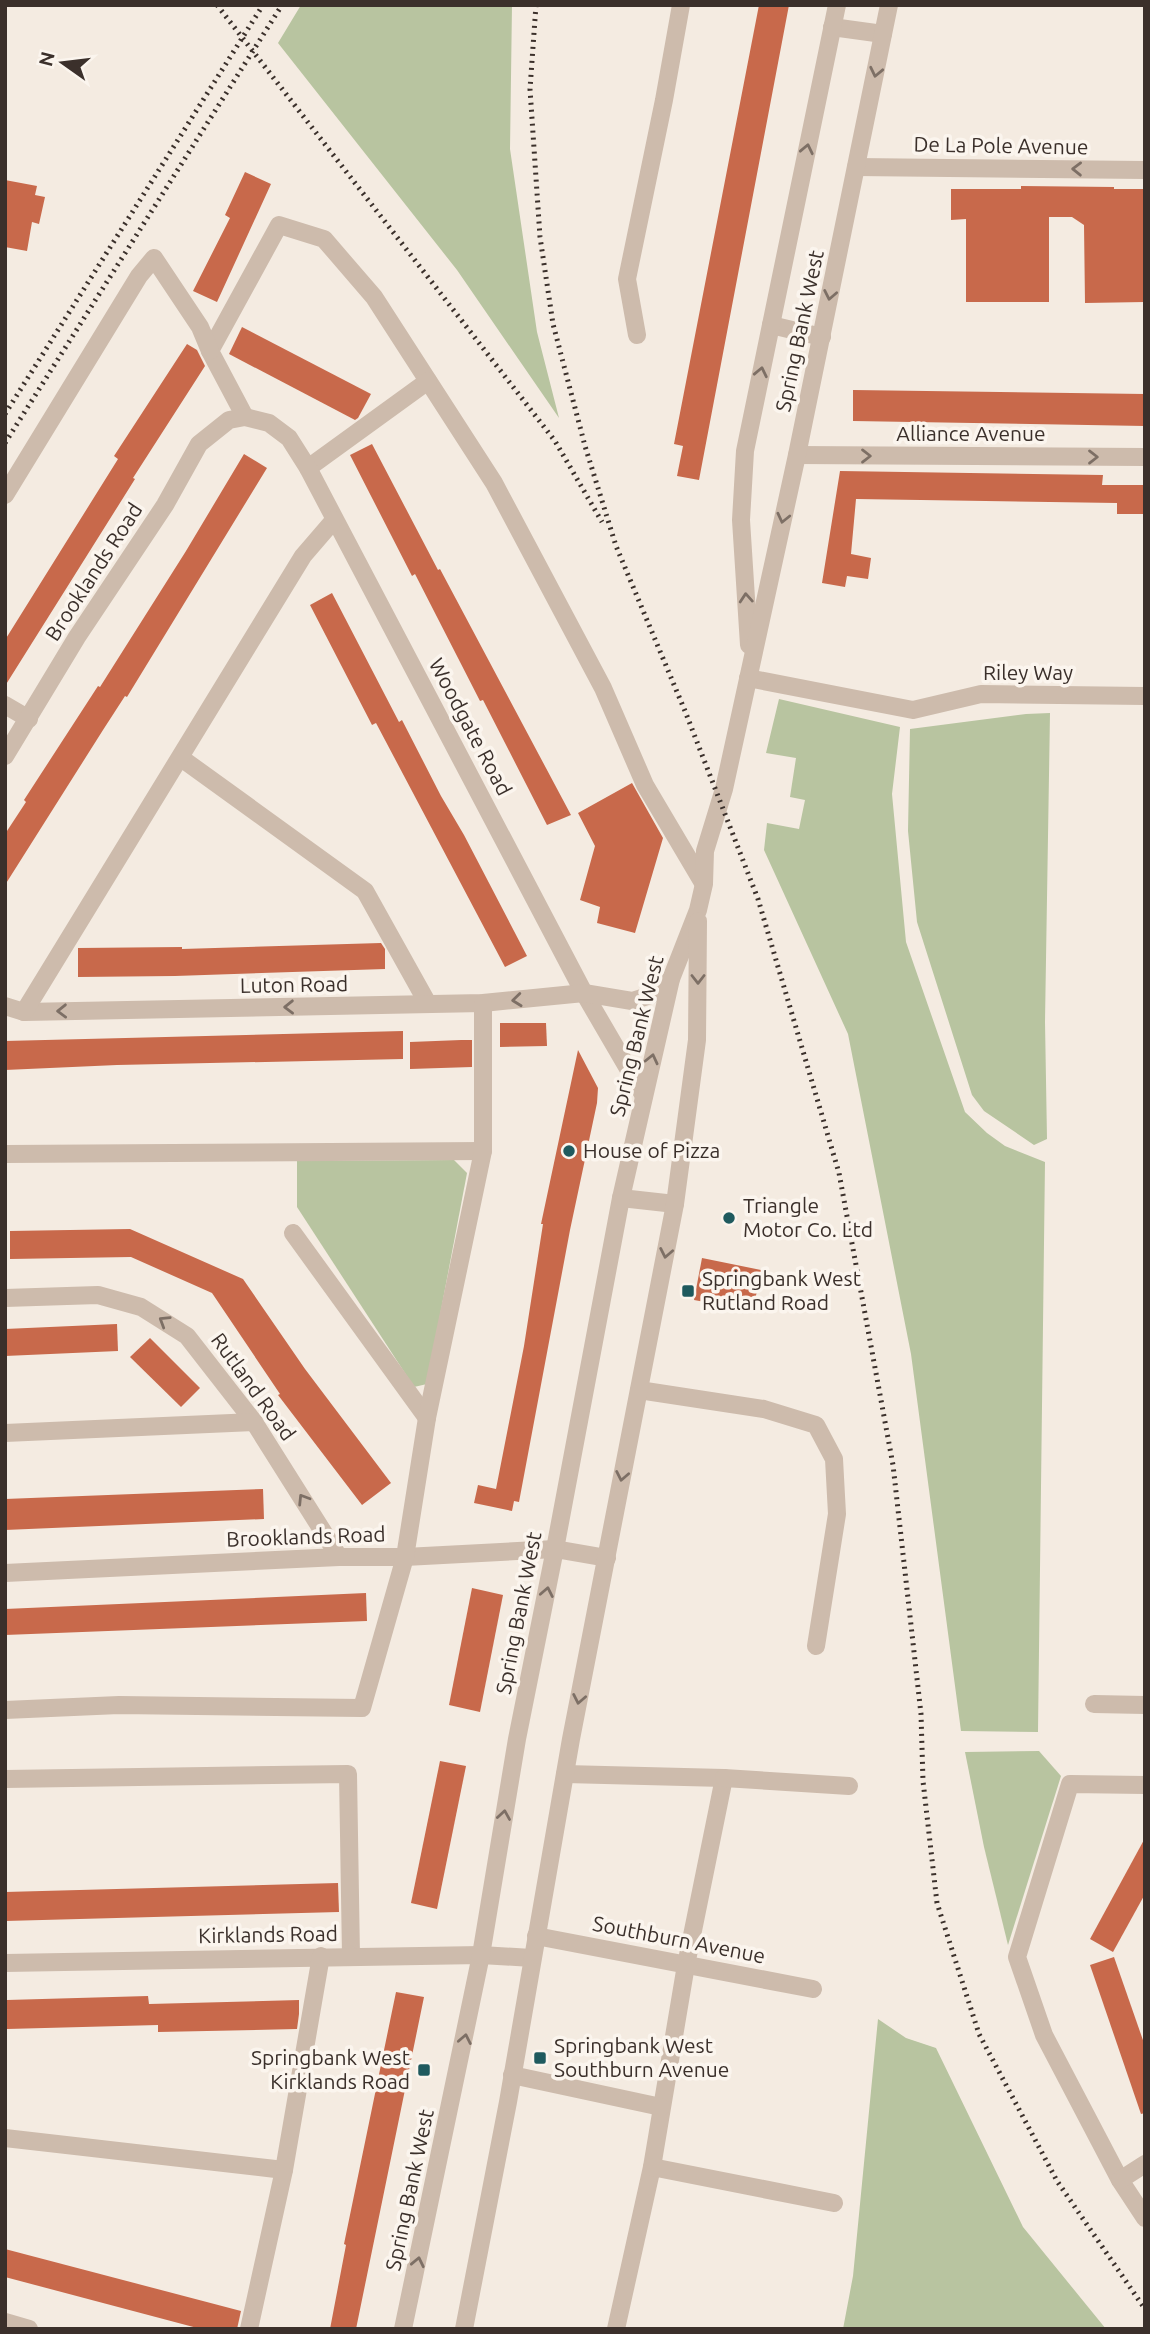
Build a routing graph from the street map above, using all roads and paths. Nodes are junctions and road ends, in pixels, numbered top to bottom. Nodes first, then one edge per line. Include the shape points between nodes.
1 (681, 5) edge
2 (837, 5) edge
3 (889, 5) edge
4 (832, 27) junction
5 (883, 34) junction
6 (856, 167) junction
7 (1145, 170) edge
8 (771, 325) junction
9 (637, 335) dead end
10 (822, 337) junction
11 (210, 351) junction
12 (428, 381) junction
13 (237, 419) junction
14 (797, 455) junction
15 (1145, 457) edge
16 (308, 468) junction
17 (5, 495) edge
18 (334, 520) junction
19 (749, 672) junction
20 (1145, 696) edge
21 (5, 705) edge
22 (29, 719) junction
23 (5, 756) edge
24 (181, 758) junction
25 (704, 884) junction
26 (698, 911) junction
27 (671, 979) junction
28 (584, 993) junction
29 (483, 1003) junction
30 (428, 1004) junction
31 (5, 1006) edge
32 (24, 1012) junction
33 (644, 1096) junction
34 (483, 1150) junction
35 (5, 1154) edge
36 (621, 1198) junction
37 (676, 1204) junction
38 (293, 1233) dead end
39 (5, 1298) edge
40 (639, 1390) junction
41 (428, 1418) junction
42 (254, 1422) junction
43 (5, 1433) edge
44 (555, 1549) junction
45 (339, 1557) junction
46 (405, 1558) junction
47 (607, 1558) junction
48 (5, 1573) edge
49 (816, 1646) dead end
50 (1094, 1704) dead end
51 (1145, 1705) edge
52 (5, 1710) edge
53 (565, 1774) junction
54 (724, 1778) junction
55 (5, 1779) edge
56 (1145, 1784) edge
57 (849, 1786) dead end
58 (536, 1936) junction
59 (481, 1955) junction
60 (321, 1956) junction
61 (351, 1956) junction
62 (532, 1958) junction
63 (5, 1963) edge
64 (686, 1965) junction
65 (813, 1989) dead end
66 (512, 2075) junction
67 (661, 2107) junction
68 (5, 2138) edge
69 (1145, 2164) edge
70 (652, 2167) junction
71 (284, 2171) junction
72 (1120, 2180) junction
73 (834, 2203) dead end
74 (1145, 2218) edge
75 (5, 2322) edge
76 (29, 2329) edge
77 (249, 2329) edge
78 (403, 2329) edge
79 (464, 2329) edge
80 (616, 2329) edge

1 - 9 street via 626,279
2 - 4 street, Spring Bank West
3 - 5 street, Spring Bank West
4 - 5 street
8 -> 4 street, Spring Bank West
5 -> 6 street, Spring Bank West
7 -> 6 street, De La Pole Avenue
6 -> 10 street, Spring Bank West
8 - 10 street
19 -> 8 street, Spring Bank West via 741,520 745,451
10 - 14 street, Spring Bank West
11 - 12 street via 279,225 324,239 374,297
11 - 13 street
11 - 17 street via 200,327 154,258
12 - 16 street
12 - 25 street via 494,483 603,688 645,785
13 - 16 street, Woodgate Road via 269,422 289,438
13 - 22 street, Brooklands Road via 199,444
14 -> 15 street, Alliance Avenue
14 -> 19 street, Spring Bank West
16 - 18 street, Woodgate Road
18 - 24 street via 303,556
18 - 28 street, Woodgate Road
19 - 20 street, Riley Way via 913,710 981,694
19 - 25 street, Spring Bank West via 724,789 705,851
21 - 22 street
22 - 23 street, Brooklands Road
24 - 30 street via 365,891
24 - 32 street
25 - 26 street, Spring Bank West
26 - 27 street, Spring Bank West
26 -> 37 street, Spring Bank West via 697,1040
27 - 28 street, Luton Road via 651,995 632,1001
33 -> 27 street, Spring Bank West
28 -> 29 street, Luton Road
28 - 33 street, Woodgate Road
29 - 30 street, Luton Road
29 - 34 street
30 -> 32 street, Luton Road
31 - 32 street, Luton Road
33 - 36 street, Spring Bank West
34 - 35 street
34 - 41 street
36 - 37 street
36 - 44 street, Spring Bank West
37 -> 40 street, Spring Bank West
38 - 41 street
42 -> 39 street, Rutland Road via 187,1336 141,1307 97,1295
40 -> 47 street, Spring Bank West
40 - 49 street via 764,1409 816,1425 834,1459 837,1514
41 - 46 street
42 - 43 street
45 -> 42 street, Rutland Road
44 - 46 street, Brooklands Road
44 - 47 street, Brooklands Road
59 -> 44 street, Spring Bank West
45 - 46 street, Brooklands Road
45 - 48 street, Brooklands Road
46 - 52 street via 362,1709 119,1705
47 -> 53 street, Spring Bank West
50 - 51 street
53 - 54 street
53 - 58 street, Spring Bank West
54 - 57 street
54 - 64 street
55 - 61 street via 348,1774
56 - 72 street via 1070,1784 1017,1957 1044,2035
58 - 62 street, Spring Bank West
58 - 64 street, Southburn Avenue
59 - 61 street, Kirklands Road
59 - 62 street, Kirklands Road
78 -> 59 street, Spring Bank West
60 - 61 street, Kirklands Road
60 - 63 street, Kirklands Road
60 - 71 street
62 - 66 street, Spring Bank West
64 - 65 street, Southburn Avenue
64 - 67 street
66 - 67 street
66 - 79 street, Spring Bank West
67 - 70 street
68 - 71 street
69 - 72 street
70 - 73 street
70 - 80 street
71 - 77 street
72 - 74 street
75 - 76 street

